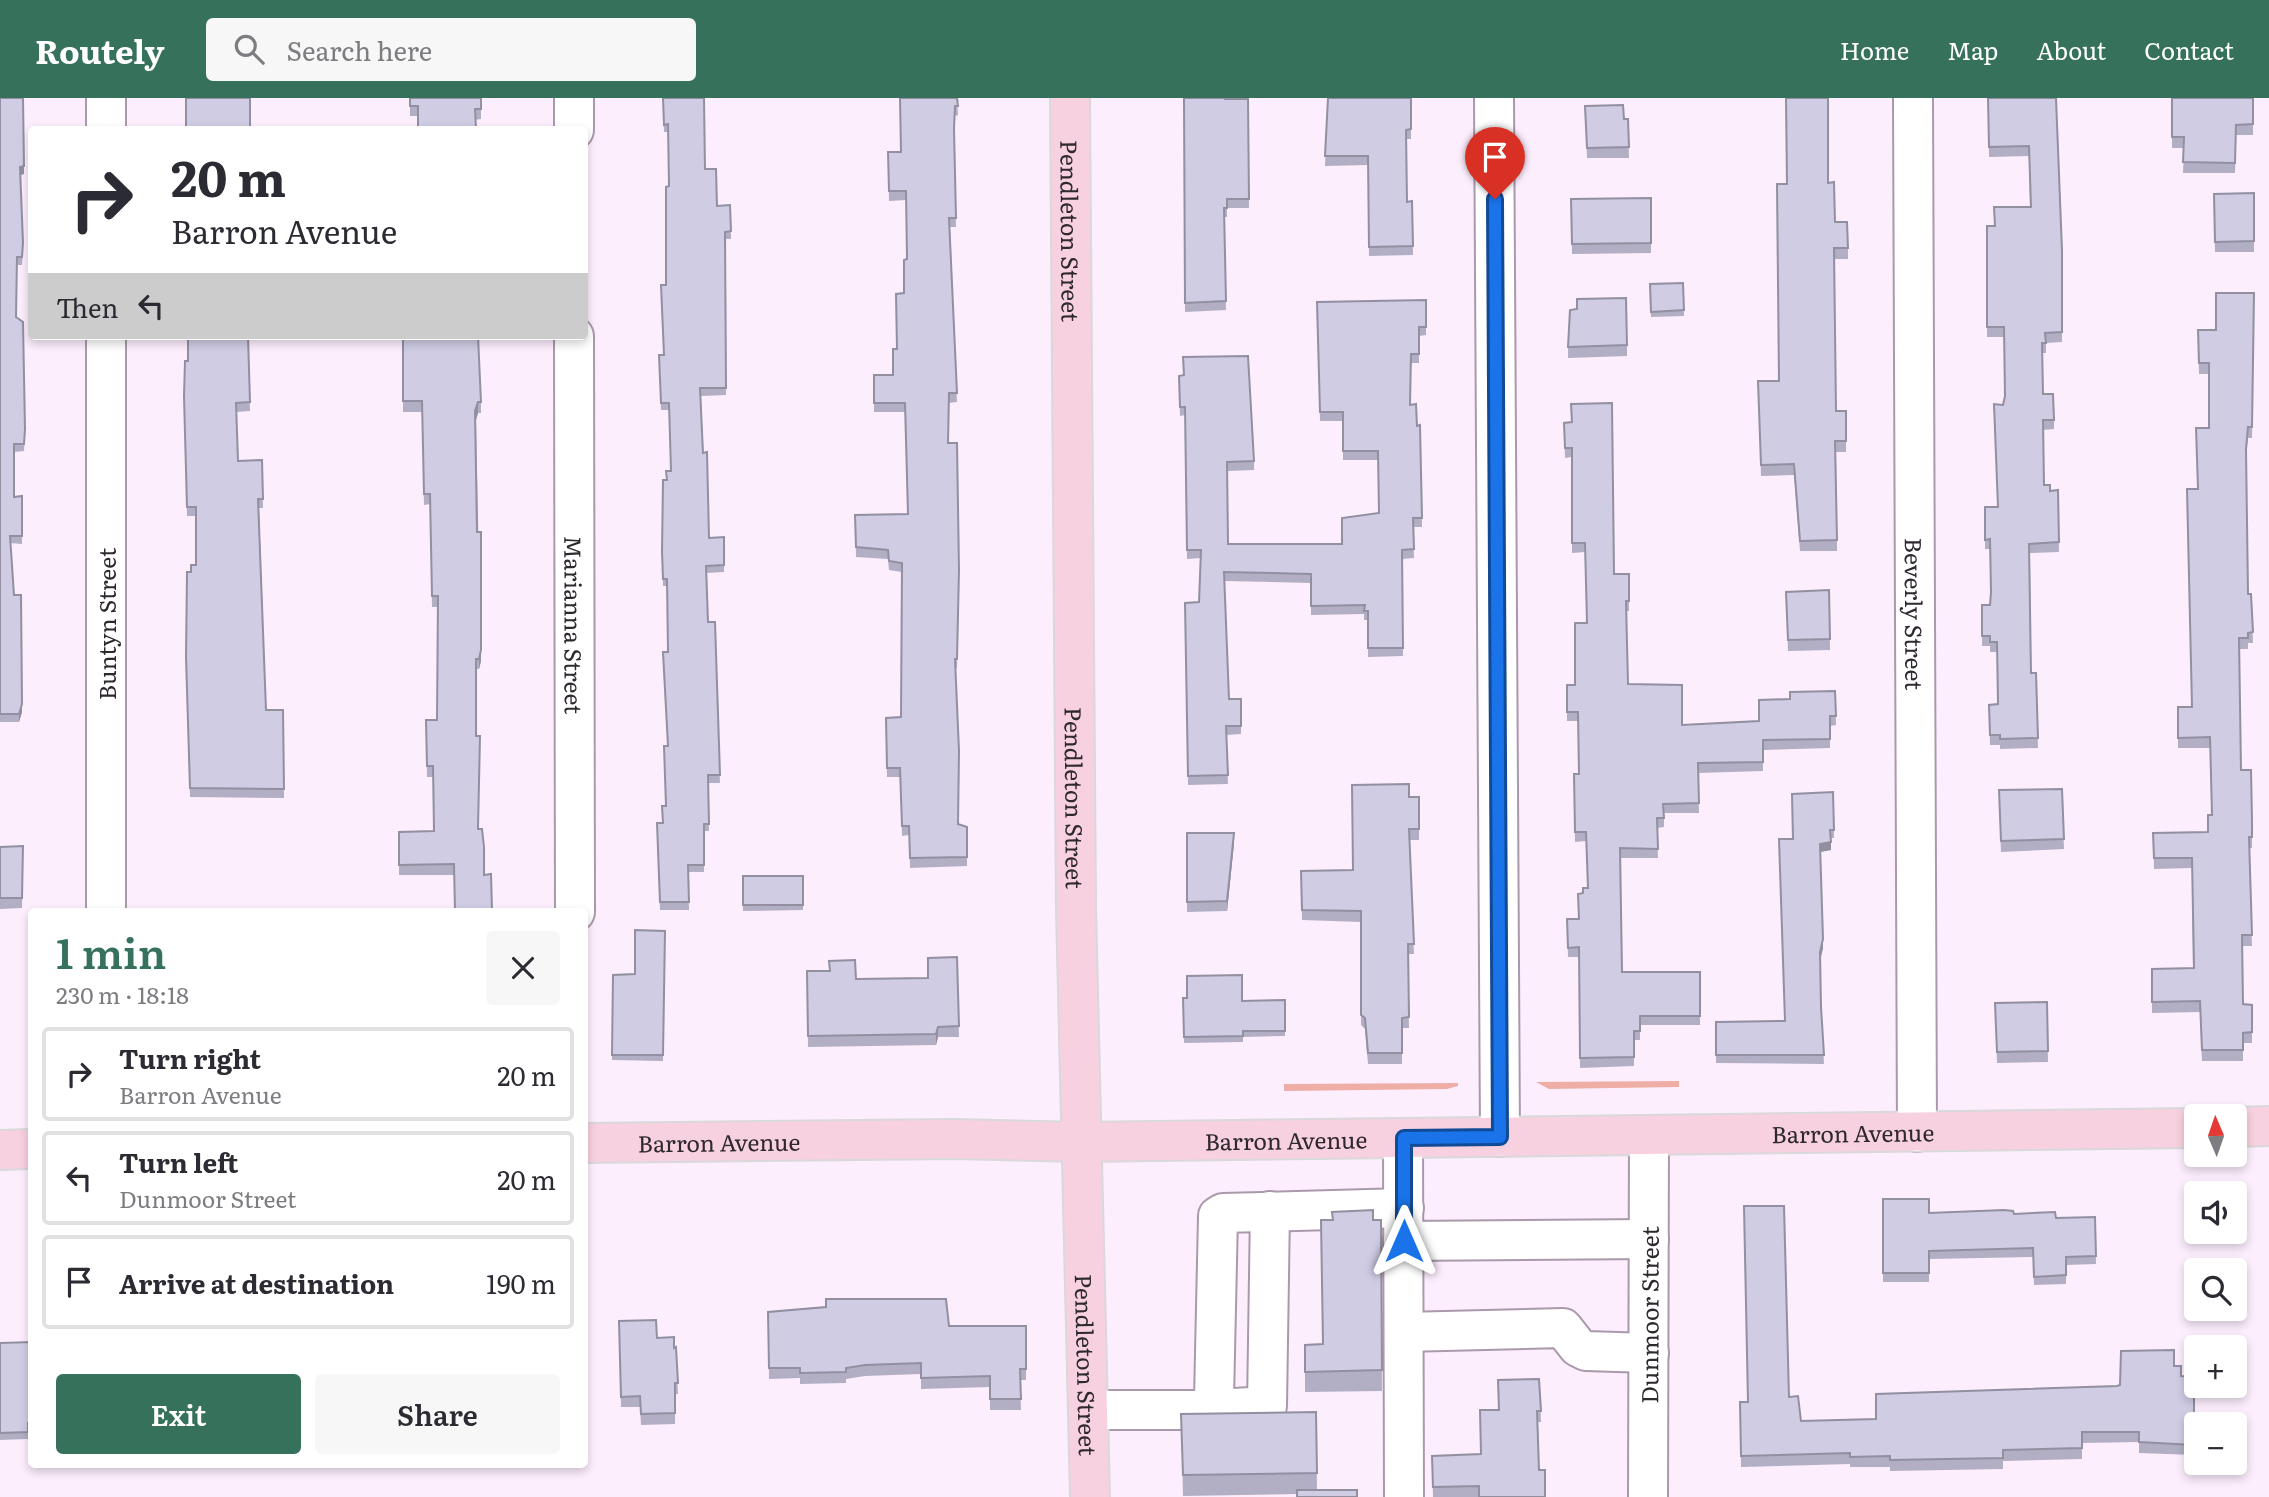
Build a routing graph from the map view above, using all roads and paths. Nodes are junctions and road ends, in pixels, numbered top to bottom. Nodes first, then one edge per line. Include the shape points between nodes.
1 (106, 98) edge
2 (574, 98) edge
3 (1070, 98) edge
4 (1494, 98) edge
5 (1913, 98) edge
6 (106, 126) edge
7 (574, 126) edge
8 (106, 340) edge
9 (574, 340) edge
10 (106, 908) edge
11 (575, 908) edge
12 (2269, 1126) edge
13 (2247, 1127) edge
14 (2184, 1128) edge
15 (1917, 1132) junction
16 (1649, 1135) junction
17 (1500, 1137) junction
18 (1404, 1138) junction
19 (1080, 1142) junction
20 (588, 1143) edge
21 (28, 1149) edge
22 (0, 1150) edge
23 (1270, 1211) junction
24 (1404, 1225) junction
25 (1649, 1239) junction
26 (1404, 1332) junction
27 (1649, 1353) junction
28 (1211, 1408) junction
29 (1088, 1410) junction
30 (1090, 1497) edge
31 (1404, 1497) edge
32 (1648, 1497) edge

1 - 6 street
2 - 7 street
3 - 19 main road, Pendleton Street
4 - 17 street
5 - 15 street, Beverly Street
8 - 10 street, Buntyn Street
9 - 11 street, Marianna Street
12 - 13 main road
14 - 15 main road, Barron Avenue
15 - 16 main road, Barron Avenue
16 - 17 main road, Barron Avenue
16 - 25 street, Dunmoor Street
17 - 18 main road, Barron Avenue
18 - 19 main road, Barron Avenue
18 - 24 street
19 - 20 main road, Barron Avenue
19 - 29 main road, Pendleton Street
21 - 22 main road
23 - 24 street
23 - 28 street via 1223,1213 1217,1221
23 - 28 street via 1268,1406
24 - 25 street
24 - 26 street
25 - 27 street, Dunmoor Street
26 - 27 street via 1563,1328 1586,1351
26 - 31 street
27 - 32 street, Dunmoor Street
28 - 29 street
29 - 30 main road, Pendleton Street

